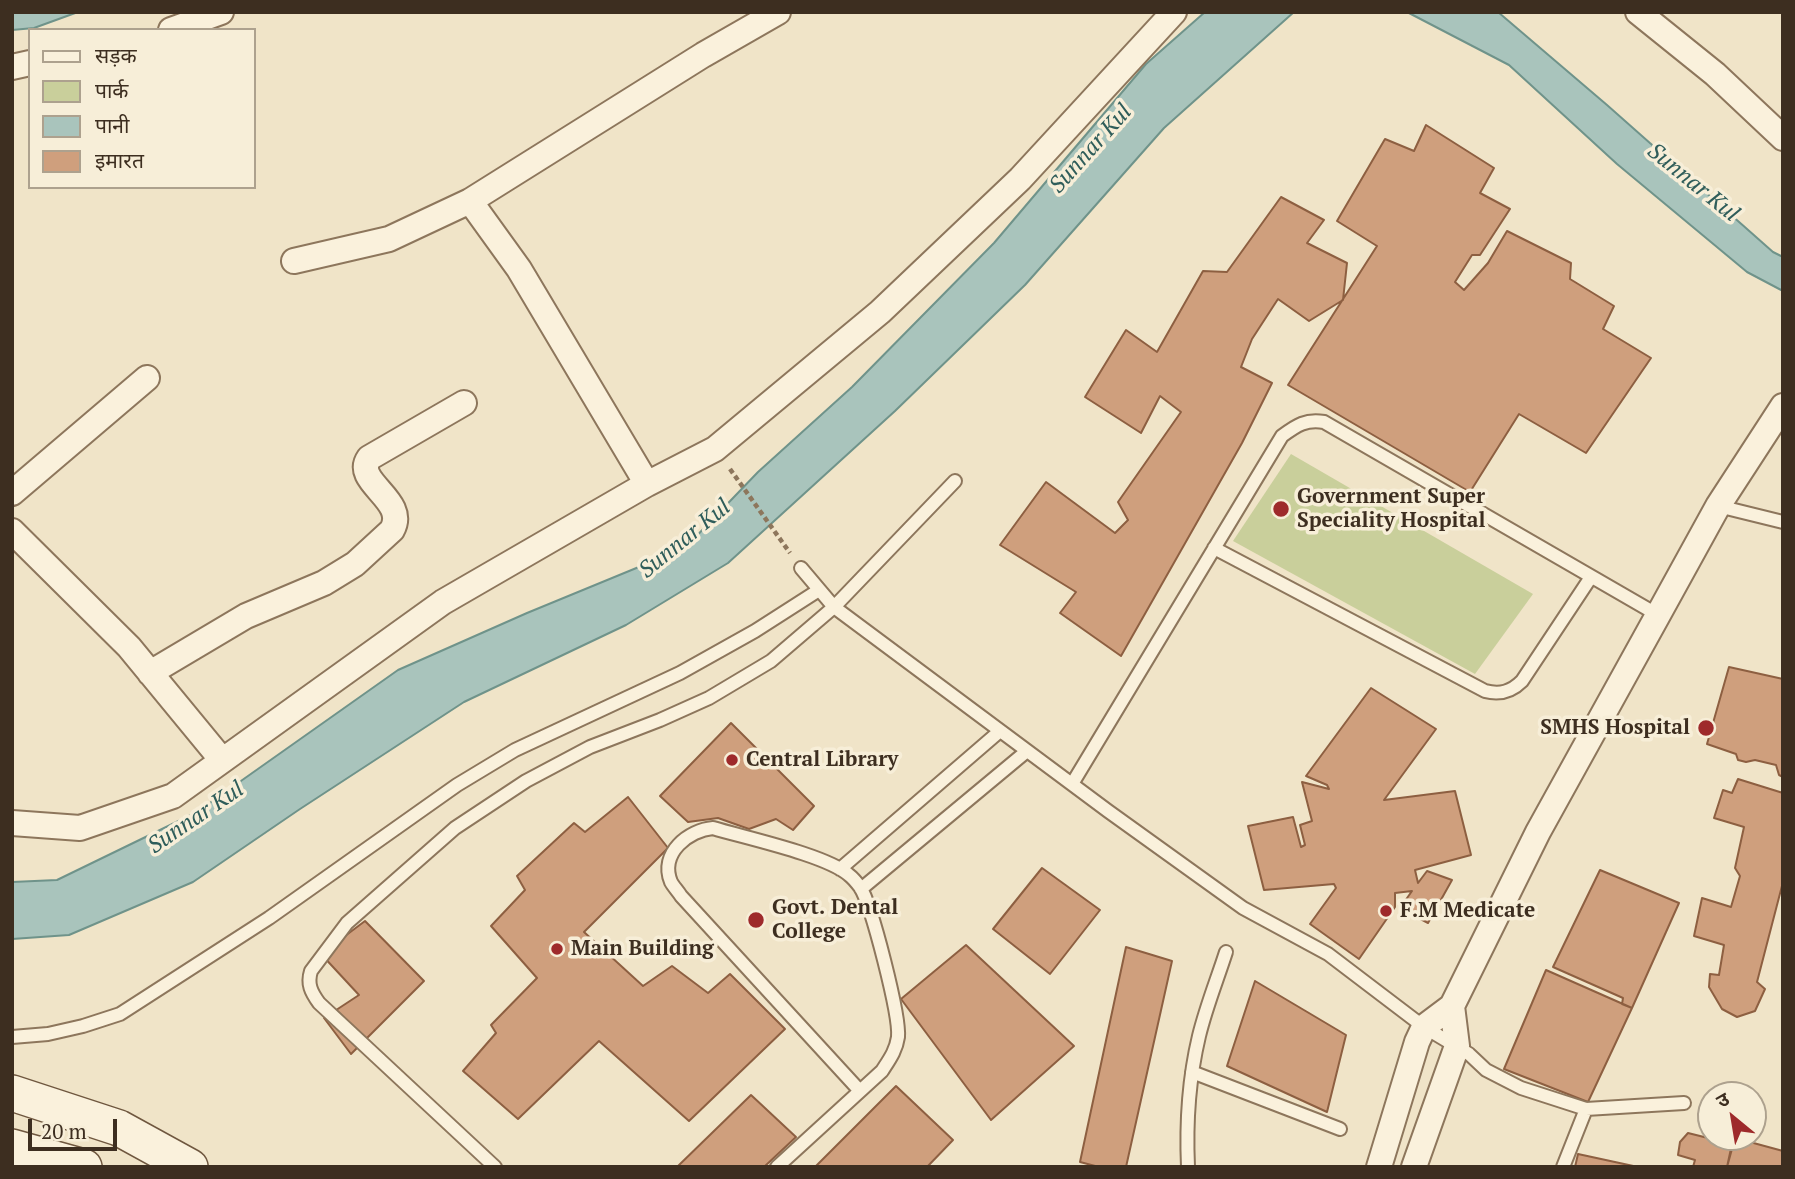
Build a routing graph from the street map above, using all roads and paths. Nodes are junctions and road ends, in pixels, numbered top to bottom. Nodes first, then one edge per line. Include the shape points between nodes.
1 (221, 12) edge
2 (778, 12) edge
3 (1174, 12) edge
4 (1638, 12) edge
5 (176, 28) edge
6 (1783, 138) edge
7 (470, 201) junction
8 (295, 261) dead end
9 (147, 378) dead end
10 (464, 403) dead end
11 (1783, 406) edge
12 (728, 466) dead end
13 (954, 481) dead end
14 (647, 484) junction
15 (12, 493) edge
16 (1718, 506) junction
17 (1783, 522) edge
18 (12, 531) edge
19 (1214, 548) junction
20 (801, 568) joint
21 (1591, 576) junction
22 (819, 590) junction
23 (834, 607) junction
24 (1658, 615) junction
25 (150, 673) junction
26 (1000, 731) junction
27 (1027, 751) junction
28 (222, 760) junction
29 (1072, 784) junction
30 (12, 823) edge
31 (840, 869) junction
32 (861, 888) junction
33 (1226, 952) dead end
34 (1452, 1006) junction
35 (1424, 1027) junction
36 (12, 1037) edge
37 (1457, 1046) junction
38 (1192, 1072) junction
39 (860, 1091) junction
40 (12, 1093) edge
41 (1684, 1102) dead end
42 (1586, 1109) junction
43 (1340, 1129) dead end
44 (12, 1147) edge
45 (84, 1167) edge
46 (190, 1167) edge
47 (495, 1167) edge
48 (777, 1167) edge
49 (1188, 1167) edge
50 (1379, 1167) edge
51 (1414, 1167) edge
52 (1563, 1167) edge

1 - 5 street
2 - 7 street
3 - 14 street via 1020,179 880,312 715,449
4 - 6 street via 1715,74
7 - 8 street via 389,239
7 - 14 street via 519,269
9 - 15 street
10 - 25 street via 365,463 367,475 396,516 392,530 355,564 324,583 246,616
11 - 16 street
12 - 20 path
13 - 23 lane
14 - 28 street via 443,602
16 - 17 lane
16 - 24 street
18 - 25 street
19 - 21 lane via 1495,694 1522,681
19 - 21 lane via 1282,436 1310,420 1324,422
19 - 29 lane
20 - 22 lane
21 - 24 lane
22 - 23 lane
22 - 36 lane via 680,673 515,750 457,785 270,918 120,1014 48,1034
23 - 26 lane
23 - 47 lane via 771,661 709,698 590,747 526,781 456,828 347,923 311,971 311,992 319,1003
24 - 34 street via 1538,832
25 - 28 street
26 - 27 lane
26 - 31 lane
27 - 29 lane
27 - 32 lane
28 - 30 street via 173,796 80,828
29 - 35 lane via 1242,908 1328,954
31 - 32 lane
31 - 39 lane via 713,828 688,835 669,862 670,880 681,896
32 - 39 lane via 897,1013 898,1036 882,1070
33 - 38 lane
34 - 35 street
34 - 37 street
35 - 37 lane
35 - 50 street
37 - 42 lane via 1486,1070 1521,1088
37 - 51 street
38 - 43 lane
38 - 49 lane
39 - 48 lane
40 - 46 main road via 119,1128
41 - 42 lane
42 - 52 lane
44 - 45 main road

